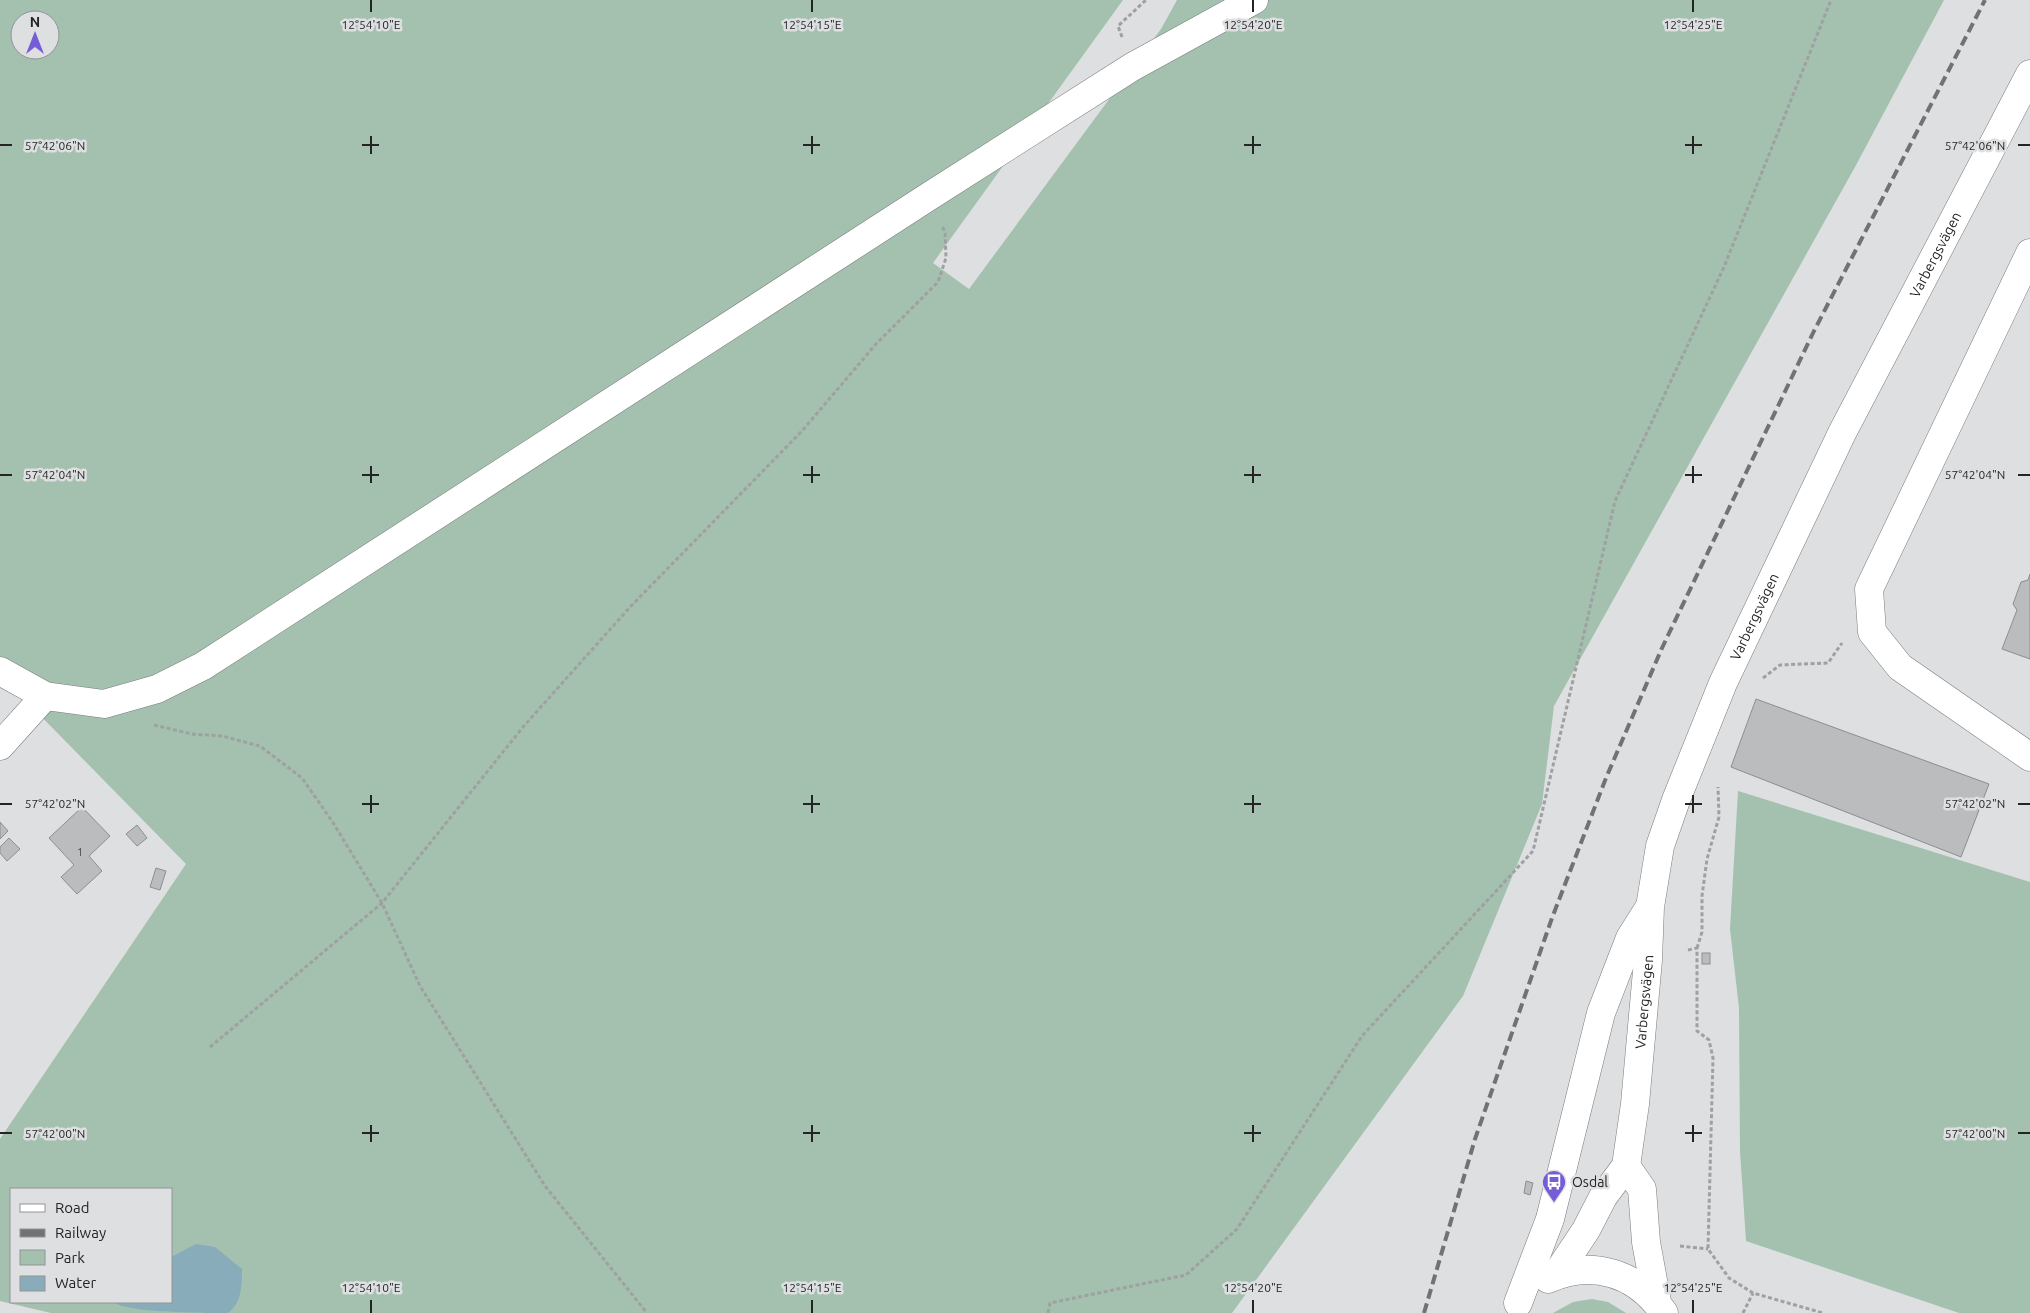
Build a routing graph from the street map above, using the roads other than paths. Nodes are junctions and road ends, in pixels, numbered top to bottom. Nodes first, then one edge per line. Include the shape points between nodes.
1 (1254, 0) edge
2 (2030, 74) edge
3 (2030, 253) edge
4 (0, 671) edge
5 (45, 696) junction
6 (0, 746) edge
7 (2030, 757) edge
8 (1650, 907) junction
9 (1626, 1166) junction
10 (1556, 1275) junction
11 (1515, 1308) edge
12 (1660, 1308) edge

1 - 5 main road via 1132,67 203,666 158,689 104,704
2 - 8 main road, Varbergsvägen via 1842,433 1723,683 1660,846
3 - 7 main road via 1870,588 1872,632 1900,667
4 - 5 main road
5 - 6 main road
8 - 9 main road, Varbergsvägen via 1635,1104
8 - 11 main road via 1630,938 1601,1013 1550,1219
9 - 10 main road, Varbergsvägen
9 - 12 main road via 1642,1189 1646,1242
10 - 11 main road via 1535,1286
10 - 12 main road via 1583,1269 1611,1272 1636,1284

